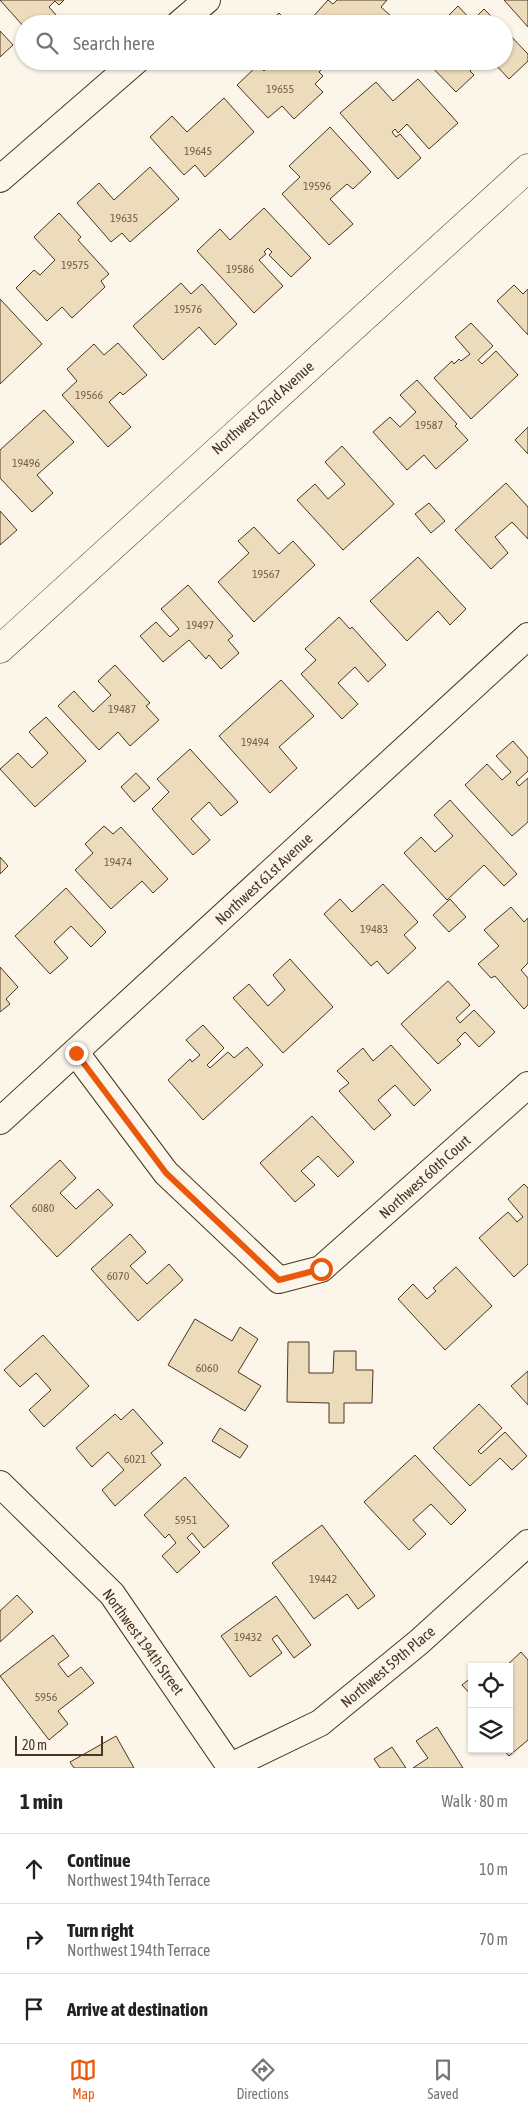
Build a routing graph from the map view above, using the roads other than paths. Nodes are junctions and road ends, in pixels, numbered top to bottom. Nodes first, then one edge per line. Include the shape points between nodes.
1 (207, 0) edge
2 (190, 15) edge
3 (126, 70) edge
4 (528, 168) edge
5 (0, 179) edge
6 (528, 636) edge
7 (0, 648) edge
8 (76, 1053) junction
9 (528, 1085) edge
10 (0, 1121) edge
11 (0, 1484) edge
12 (528, 1543) edge
13 (231, 1767) edge

1 - 2 street
3 - 5 street
4 - 7 street, Northwest 62nd Avenue
6 - 8 street, Northwest 61st Avenue
8 - 9 street, Northwest 60th Court via 166,1173 279,1280 321,1269
8 - 10 street, Northwest 61st Avenue
11 - 13 street, Northwest 194th Street via 112,1594
12 - 13 street, Northwest 59th Place via 419,1642 320,1723

